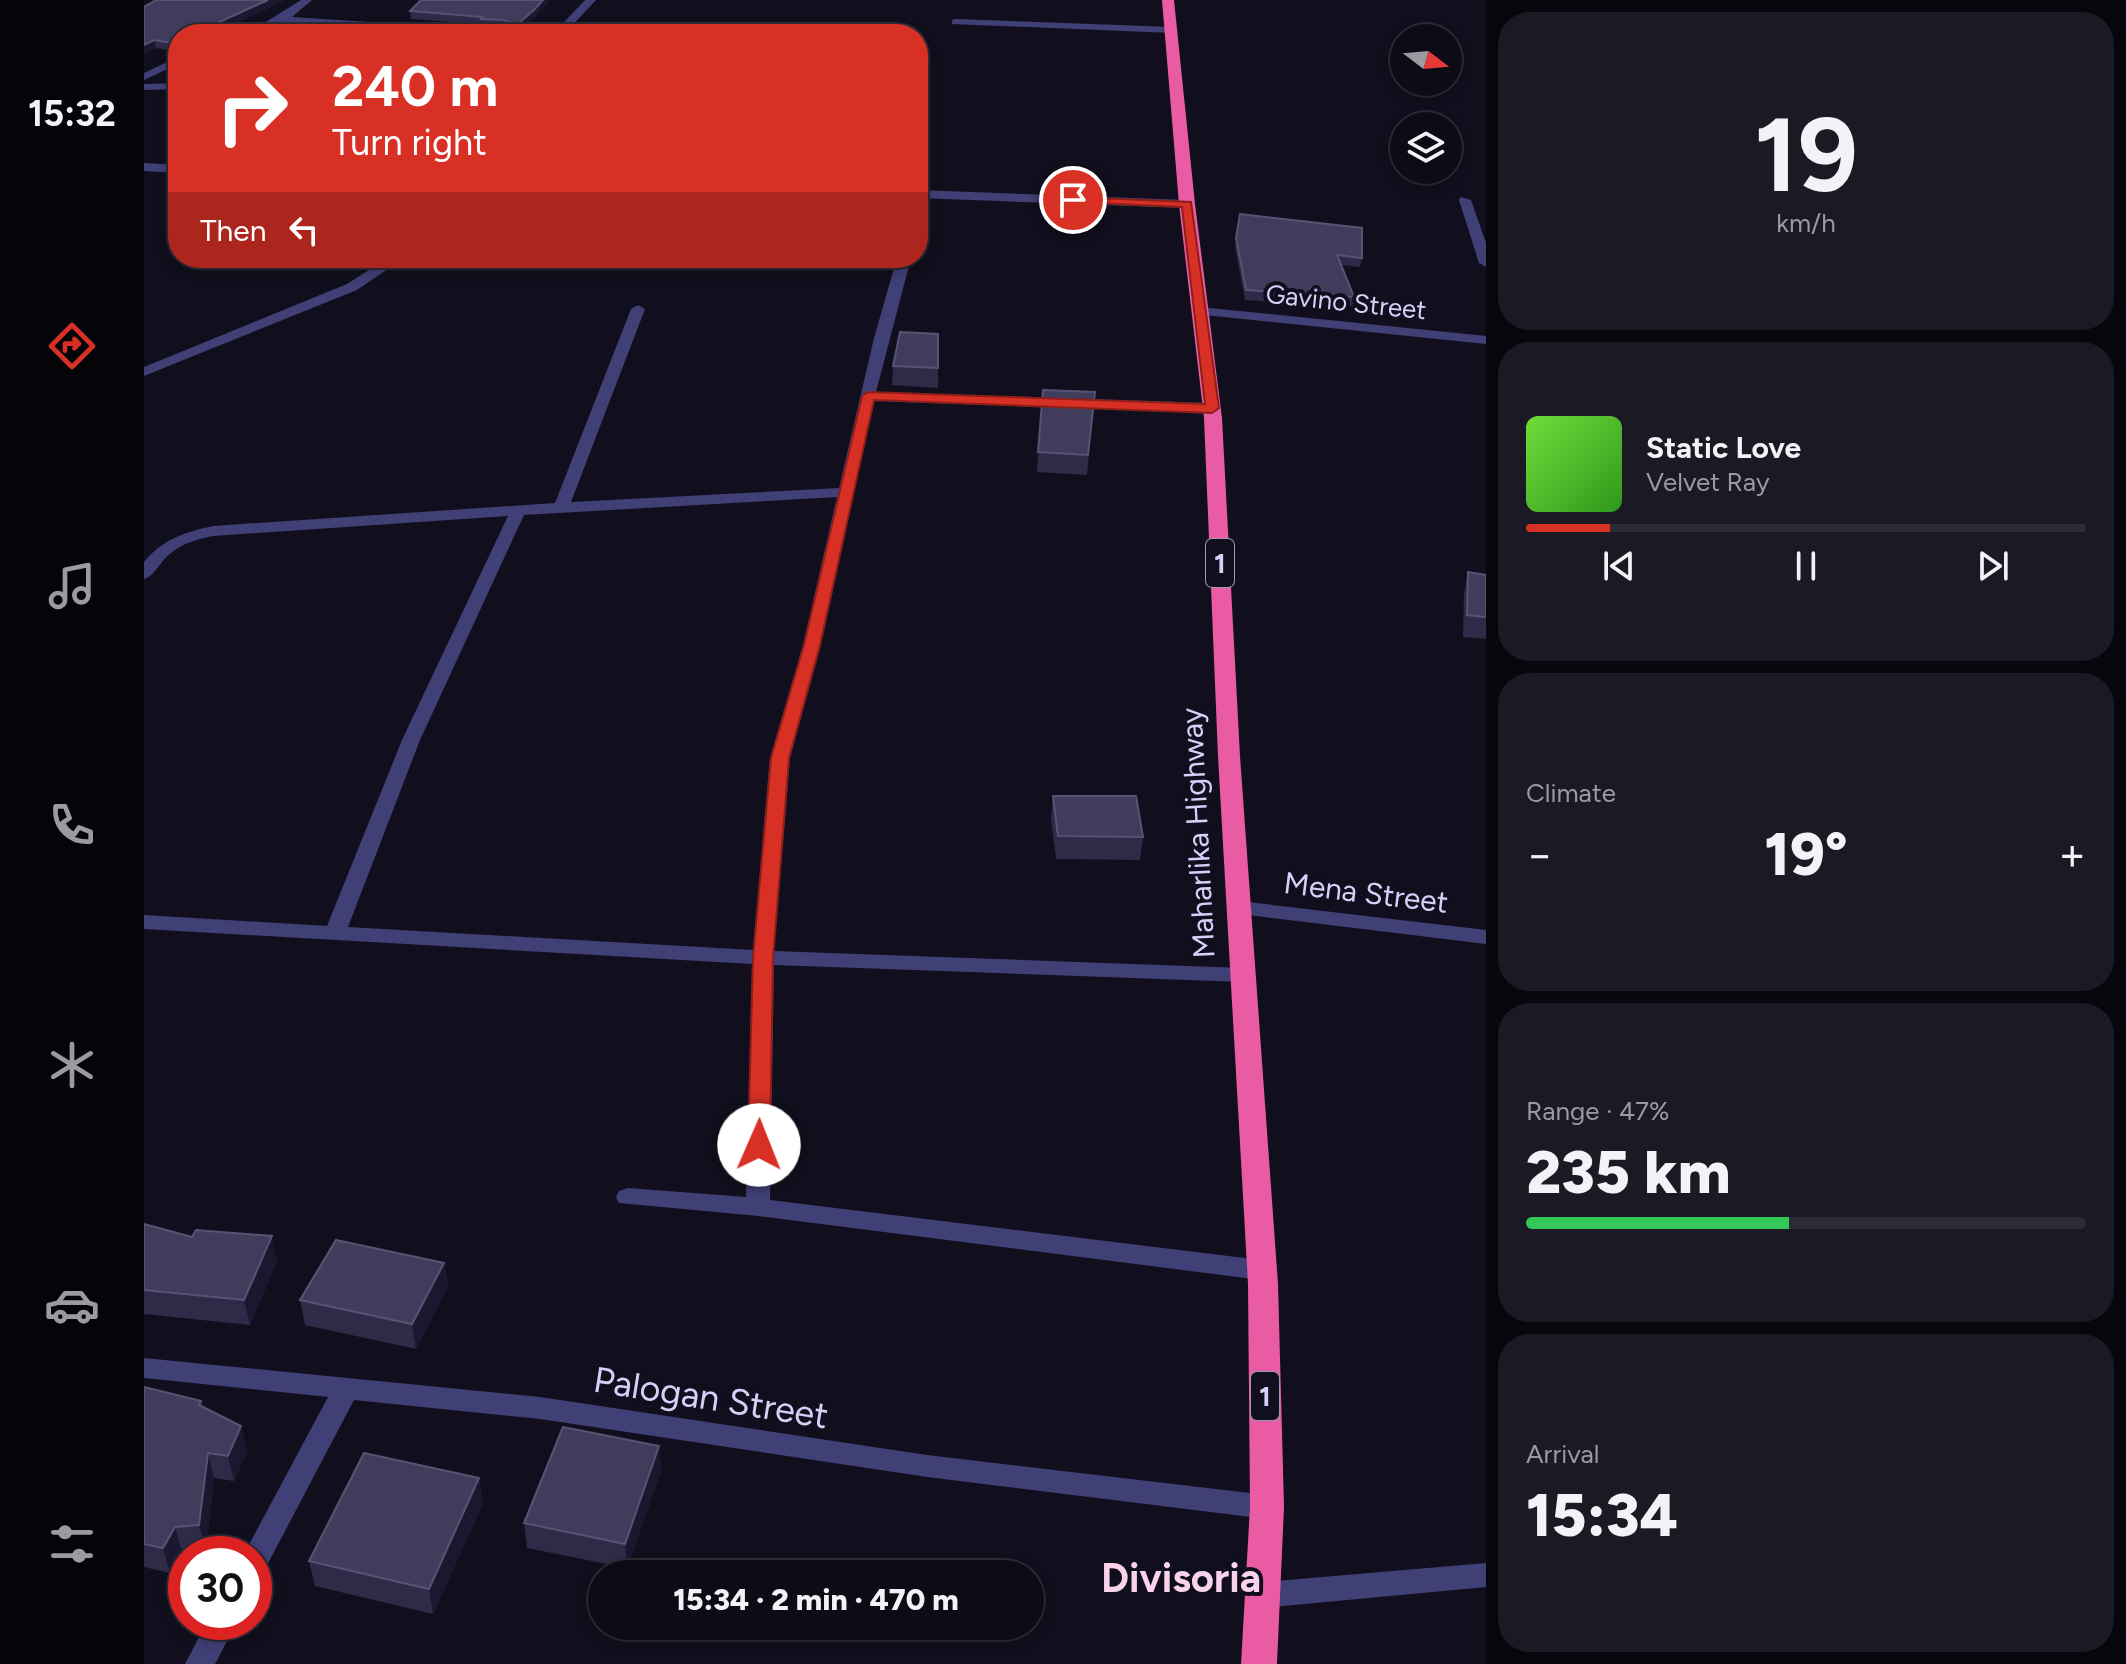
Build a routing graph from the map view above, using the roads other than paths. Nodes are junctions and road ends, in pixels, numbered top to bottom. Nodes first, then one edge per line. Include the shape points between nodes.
1 (307, 0) edge
2 (591, 0) edge
3 (1168, 0) edge
4 (282, 19) junction
5 (956, 22) dead end
6 (272, 24) edge
7 (356, 24) edge
8 (568, 24) edge
9 (1172, 30) junction
10 (168, 65) edge
11 (144, 77) edge
12 (168, 86) edge
13 (144, 87) edge
14 (144, 167) edge
15 (168, 168) edge
16 (928, 194) edge
17 (1465, 200) dead end
18 (1187, 204) junction
19 (1486, 263) edge
20 (381, 268) edge
21 (901, 268) edge
22 (638, 309) dead end
23 (1200, 311) junction
24 (1486, 340) edge
25 (144, 372) edge
26 (868, 396) junction
27 (1212, 408) junction
28 (848, 492) junction
29 (561, 508) junction
30 (518, 511) junction
31 (144, 574) edge
32 (1239, 908) junction
33 (144, 922) edge
34 (335, 932) junction
35 (1486, 937) edge
36 (763, 958) junction
37 (1243, 975) junction
38 (628, 1197) dead end
39 (758, 1207) junction
40 (1261, 1270) junction
41 (144, 1368) edge
42 (346, 1389) junction
43 (1267, 1507) junction
44 (268, 1536) edge
45 (1486, 1575) edge
46 (1263, 1595) junction
47 (213, 1640) edge
48 (200, 1664) edge
49 (1259, 1664) edge

1 - 4 street
2 - 8 street
3 - 9 highway, Maharlika Highway / 1
4 - 6 street
4 - 7 street
5 - 9 street
9 - 18 highway, Maharlika Highway / 1
10 - 11 street
12 - 13 street
14 - 15 street
16 - 18 street
17 - 19 street
18 - 23 highway, Maharlika Highway / 1
20 - 25 street via 352,287
21 - 26 street
22 - 29 street
23 - 24 street, Gavino Street
23 - 27 highway, Maharlika Highway / 1
26 - 27 street
26 - 28 street
27 - 32 highway, Maharlika Highway / 1
28 - 29 street
28 - 36 street via 780,758
29 - 30 street
30 - 31 street via 213,531 168,545
30 - 34 street via 411,740
32 - 35 street, Mena Street
32 - 37 highway, Maharlika Highway / 1
33 - 34 street
34 - 36 street
36 - 37 street
36 - 39 street
37 - 40 highway, Maharlika Highway / 1
38 - 39 street
39 - 40 street
40 - 43 highway, Maharlika Highway / 1
41 - 42 street, Palogan Street
42 - 43 street, Palogan Street via 540,1408 927,1466
42 - 44 street
43 - 46 highway, Maharlika Highway / 1
45 - 46 street
46 - 49 highway, Maharlika Highway / 1
47 - 48 street

